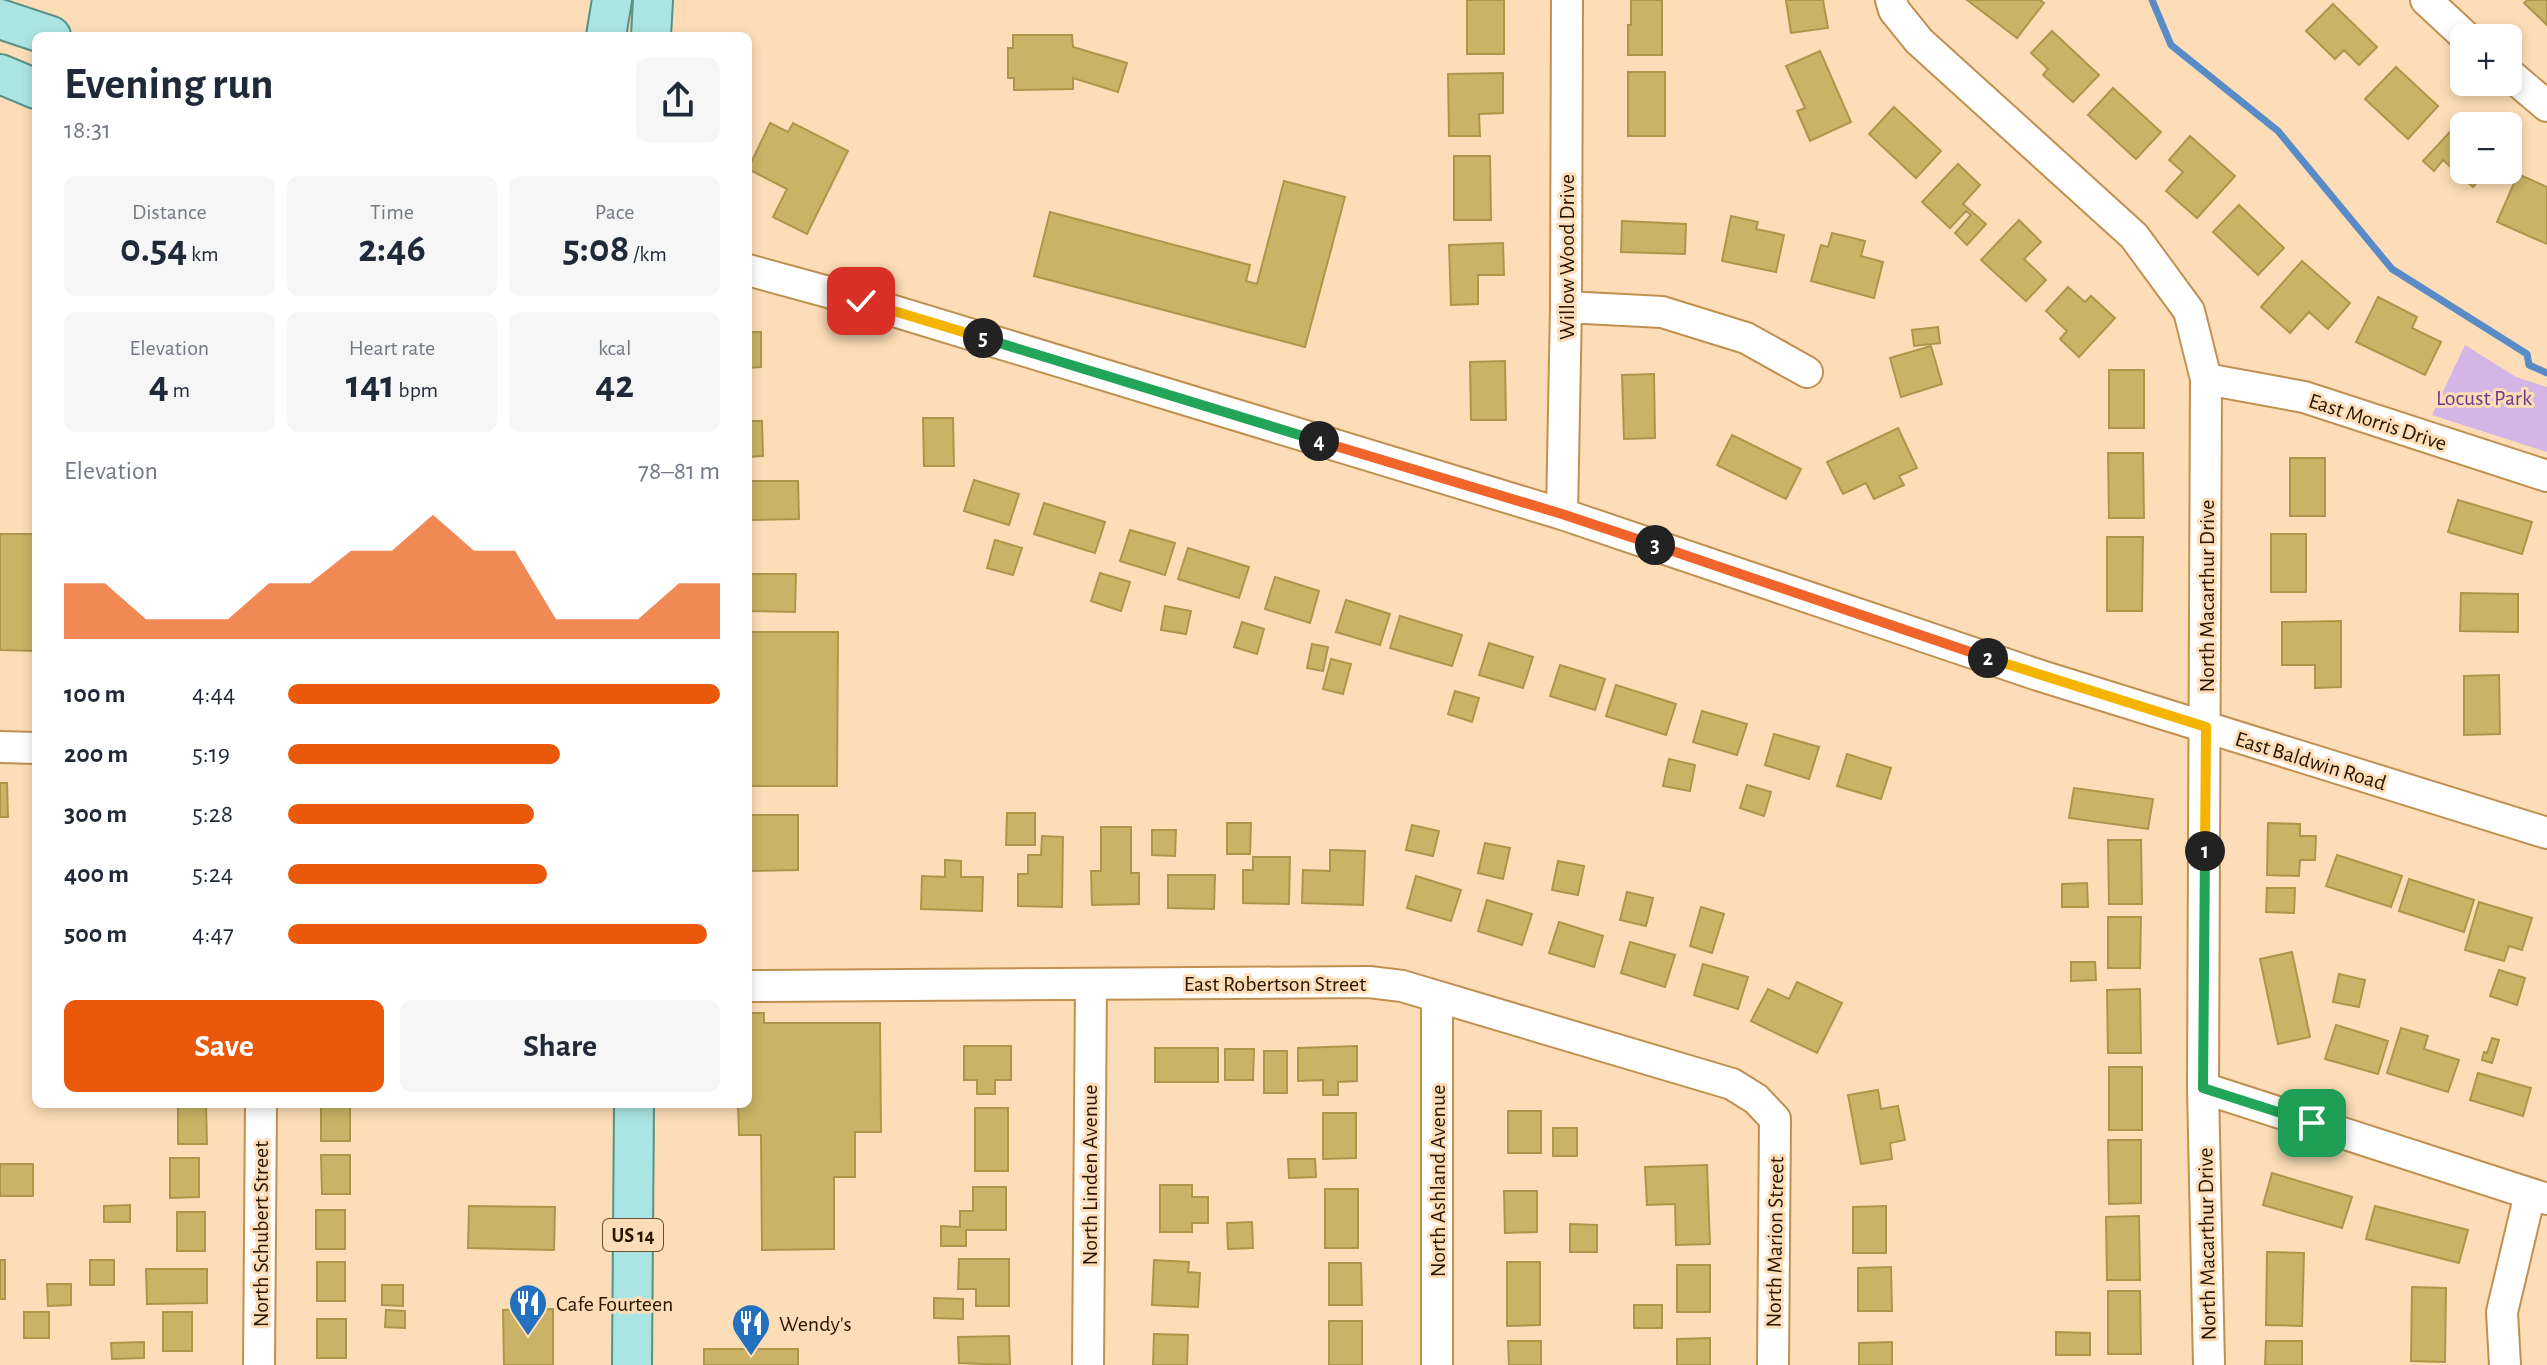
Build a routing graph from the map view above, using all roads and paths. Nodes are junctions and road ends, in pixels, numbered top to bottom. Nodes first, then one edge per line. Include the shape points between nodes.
1 (612, 0) edge
2 (653, 0) edge
3 (1567, 0) edge
4 (1891, 0) edge
5 (0, 19) edge
6 (39, 32) edge
7 (607, 32) edge
8 (651, 32) edge
9 (0, 74) edge
10 (2522, 85) edge
11 (32, 87) edge
12 (2547, 106) edge
13 (752, 271) edge
14 (1566, 307) junction
15 (1807, 372) dead end
16 (2206, 379) junction
17 (2547, 476) edge
18 (1562, 514) junction
19 (2206, 727) junction
20 (0, 747) edge
21 (32, 748) edge
22 (2547, 833) edge
23 (1091, 985) junction
24 (752, 986) edge
25 (1437, 997) junction
26 (2203, 1088) junction
27 (261, 1108) edge
28 (634, 1108) edge
29 (1775, 1119) joint
30 (2538, 1196) edge
31 (259, 1365) edge
32 (632, 1365) edge
33 (1088, 1365) edge
34 (1437, 1365) edge
35 (1773, 1365) edge
36 (2209, 1365) edge
37 (2505, 1365) edge

1 - 7 main road
2 - 8 main road
3 - 14 street, Willow Wood Drive
4 - 16 street, North Macarthur Drive via 1919,41 2134,236 2189,311
5 - 6 main road
9 - 11 main road
10 - 12 street
13 - 18 street, East Baldwin Road
14 - 15 street via 1662,312 1746,338
14 - 18 street, Willow Wood Drive
16 - 17 street, East Morris Drive via 2304,397
16 - 19 street, North Macarthur Drive
18 - 19 street, East Baldwin Road
19 - 22 street, East Baldwin Road
19 - 26 street, North Macarthur Drive
20 - 21 street
23 - 24 street, East Robertson Street
23 - 25 street, East Robertson Street via 1369,982
23 - 33 street, North Linden Avenue
25 - 29 street, East Robertson Street via 1732,1084
25 - 34 street, North Ashland Avenue
26 - 30 street
26 - 36 street, North Macarthur Drive
27 - 31 street, North Schubert Street
28 - 32 main road, US 14
29 - 35 street, North Marion Street
30 - 37 street via 2502,1312

